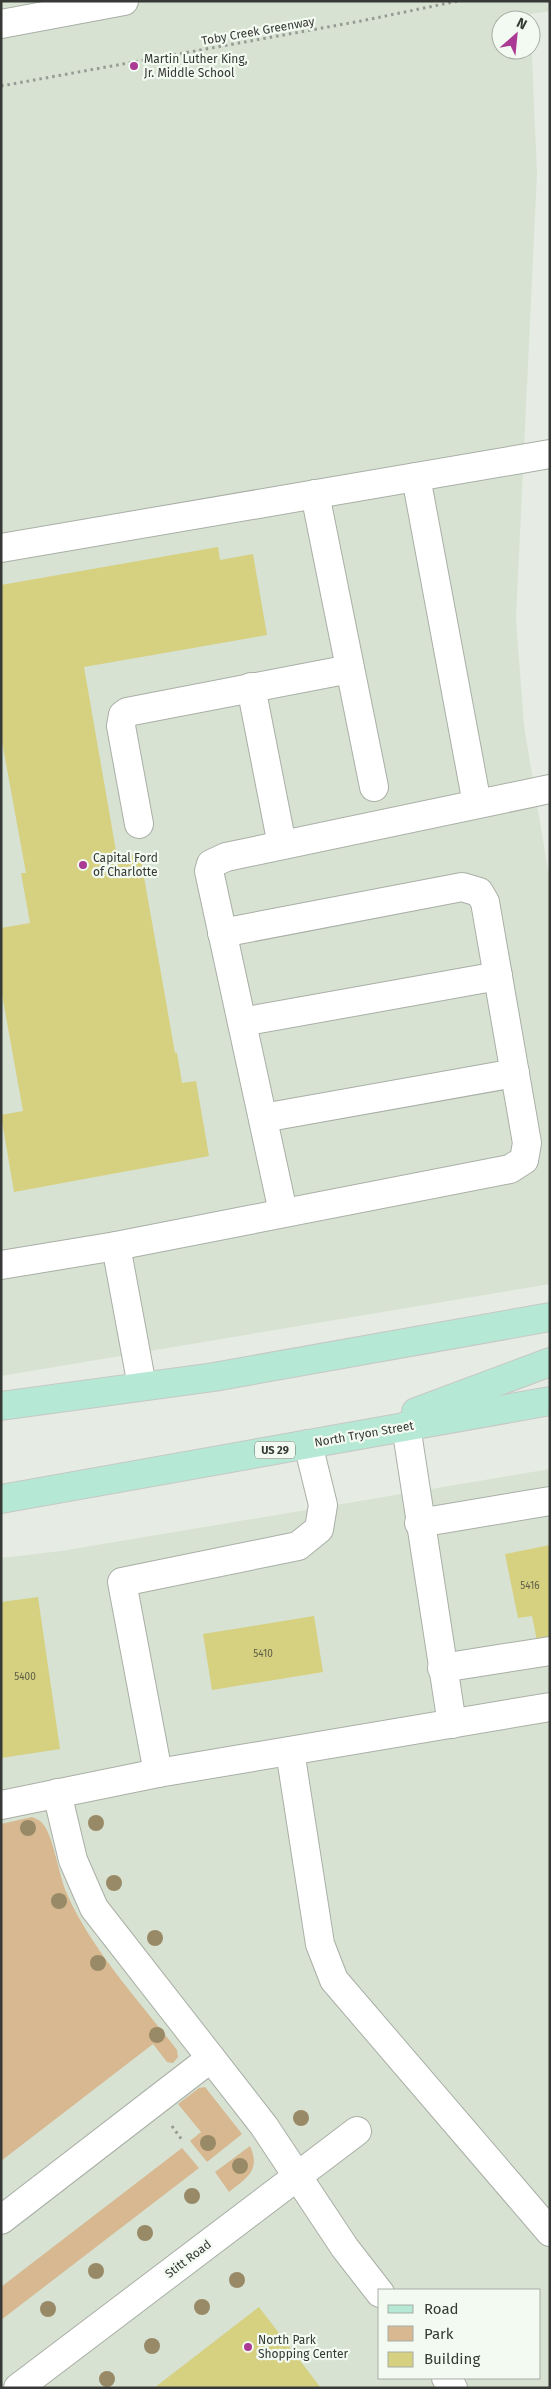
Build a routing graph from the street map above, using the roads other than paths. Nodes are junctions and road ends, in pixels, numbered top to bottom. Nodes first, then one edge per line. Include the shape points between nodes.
1 (124, 1) edge
2 (1, 24) edge
3 (550, 454) edge
4 (416, 477) junction
5 (315, 494) junction
6 (1, 548) edge
7 (350, 669) junction
8 (251, 687) junction
9 (374, 787) dead end
10 (550, 789) edge
11 (477, 804) junction
12 (139, 824) dead end
13 (282, 845) junction
14 (222, 933) junction
15 (498, 976) junction
16 (242, 1022) junction
17 (515, 1072) junction
18 (263, 1118) junction
19 (283, 1212) junction
20 (116, 1246) junction
21 (1, 1265) edge
22 (550, 1317) edge
23 (550, 1362) edge
24 (142, 1386) junction
25 (550, 1400) edge
26 (1, 1406) edge
27 (406, 1426) junction
28 (351, 1436) junction
29 (308, 1444) junction
30 (1, 1499) edge
31 (550, 1501) edge
32 (419, 1523) junction
33 (550, 1651) edge
34 (442, 1668) junction
35 (550, 1707) edge
36 (452, 1724) junction
37 (290, 1751) junction
38 (158, 1773) junction
39 (56, 1793) junction
40 (1, 1805) edge
41 (211, 2058) junction
42 (358, 2131) dead end
43 (298, 2176) junction
44 (1, 2220) edge
45 (550, 2232) edge
46 (378, 2290) edge
47 (18, 2388) edge

1 - 2 street
3 - 4 street
4 - 5 street
4 - 11 street
5 - 6 street
5 - 7 street
7 - 8 street
7 - 9 street
8 - 12 street via 136,709 123,715 121,726
8 - 13 street
10 - 11 street
11 - 13 street
13 - 14 street via 226,857 210,864
14 - 15 street via 468,888 483,897
14 - 16 street
15 - 16 street
15 - 17 street
16 - 18 street
17 - 18 street
17 - 19 street via 527,1143 526,1155 515,1168
18 - 19 street
19 - 20 street
20 - 21 street
20 - 24 street
22 - 24 main road via 223,1375
23 - 28 main road
24 - 26 main road
25 - 27 main road, North Tryon Street / US 29
27 - 28 main road, North Tryon Street / US 29
27 - 32 street
28 - 29 main road, North Tryon Street / US 29
29 - 30 main road, North Tryon Street / US 29
29 - 38 street via 323,1505 319,1529 298,1546 122,1582
31 - 32 street
32 - 34 street
33 - 34 street
34 - 36 street
35 - 36 street
36 - 37 street
37 - 38 street
37 - 45 street via 320,1944 334,1980
38 - 39 street
39 - 40 street
39 - 41 street via 73,1860 94,1908
41 - 43 street
41 - 44 street
42 - 43 street, Stitt Road
43 - 46 street via 345,2248
43 - 47 street, Stitt Road

